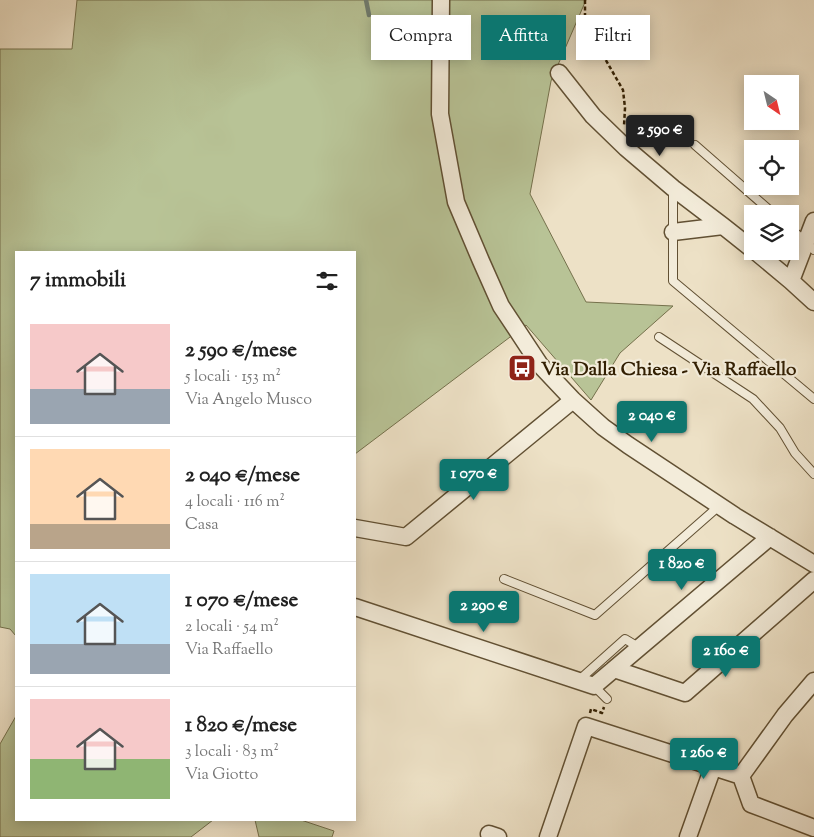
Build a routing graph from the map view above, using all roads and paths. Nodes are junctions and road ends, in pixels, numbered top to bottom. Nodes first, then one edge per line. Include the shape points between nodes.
1 (441, 0) edge
2 (585, 0) edge
3 (559, 73) dead end
4 (695, 145) dead end
5 (626, 148) junction
6 (673, 188) junction
7 (764, 205) edge
8 (814, 222) edge
9 (723, 226) junction
10 (673, 232) junction
11 (799, 236) edge
12 (744, 242) edge
13 (810, 246) edge
14 (766, 260) edge
15 (791, 281) junction
16 (814, 302) edge
17 (659, 337) dead end
18 (814, 399) edge
19 (573, 400) junction
20 (814, 474) edge
21 (719, 506) junction
22 (356, 528) edge
23 (770, 537) junction
24 (814, 564) edge
25 (504, 579) dead end
26 (814, 580) edge
27 (356, 607) edge
28 (640, 648) junction
29 (614, 669) junction
30 (578, 681) junction
31 (814, 681) edge
32 (594, 686) junction
33 (607, 698) dead end
34 (713, 767) junction
35 (741, 776) junction
36 (814, 828) edge
37 (548, 837) edge
38 (688, 837) edge

1 - 19 street via 440,114 456,202 501,306 540,365
2 - 5 path via 585,16 592,36 623,90
3 - 5 street via 593,116
4 - 7 lane
5 - 6 street
6 - 9 street
6 - 10 lane
8 - 13 street
9 - 10 street
9 - 12 street
10 - 18 lane via 673,282
11 - 13 lane
13 - 15 street
14 - 15 street
15 - 16 street
17 - 20 lane via 752,399 780,428 795,453
19 - 21 street via 603,427
19 - 22 street via 406,537
21 - 23 street
21 - 25 lane via 595,615
23 - 24 street
23 - 28 street
26 - 29 street via 685,692
27 - 30 street
28 - 29 street
28 - 30 lane via 625,639
29 - 32 street
30 - 32 street
31 - 35 street
32 - 33 lane
34 - 35 street
34 - 37 street via 586,726
34 - 38 street
35 - 36 street via 752,804

